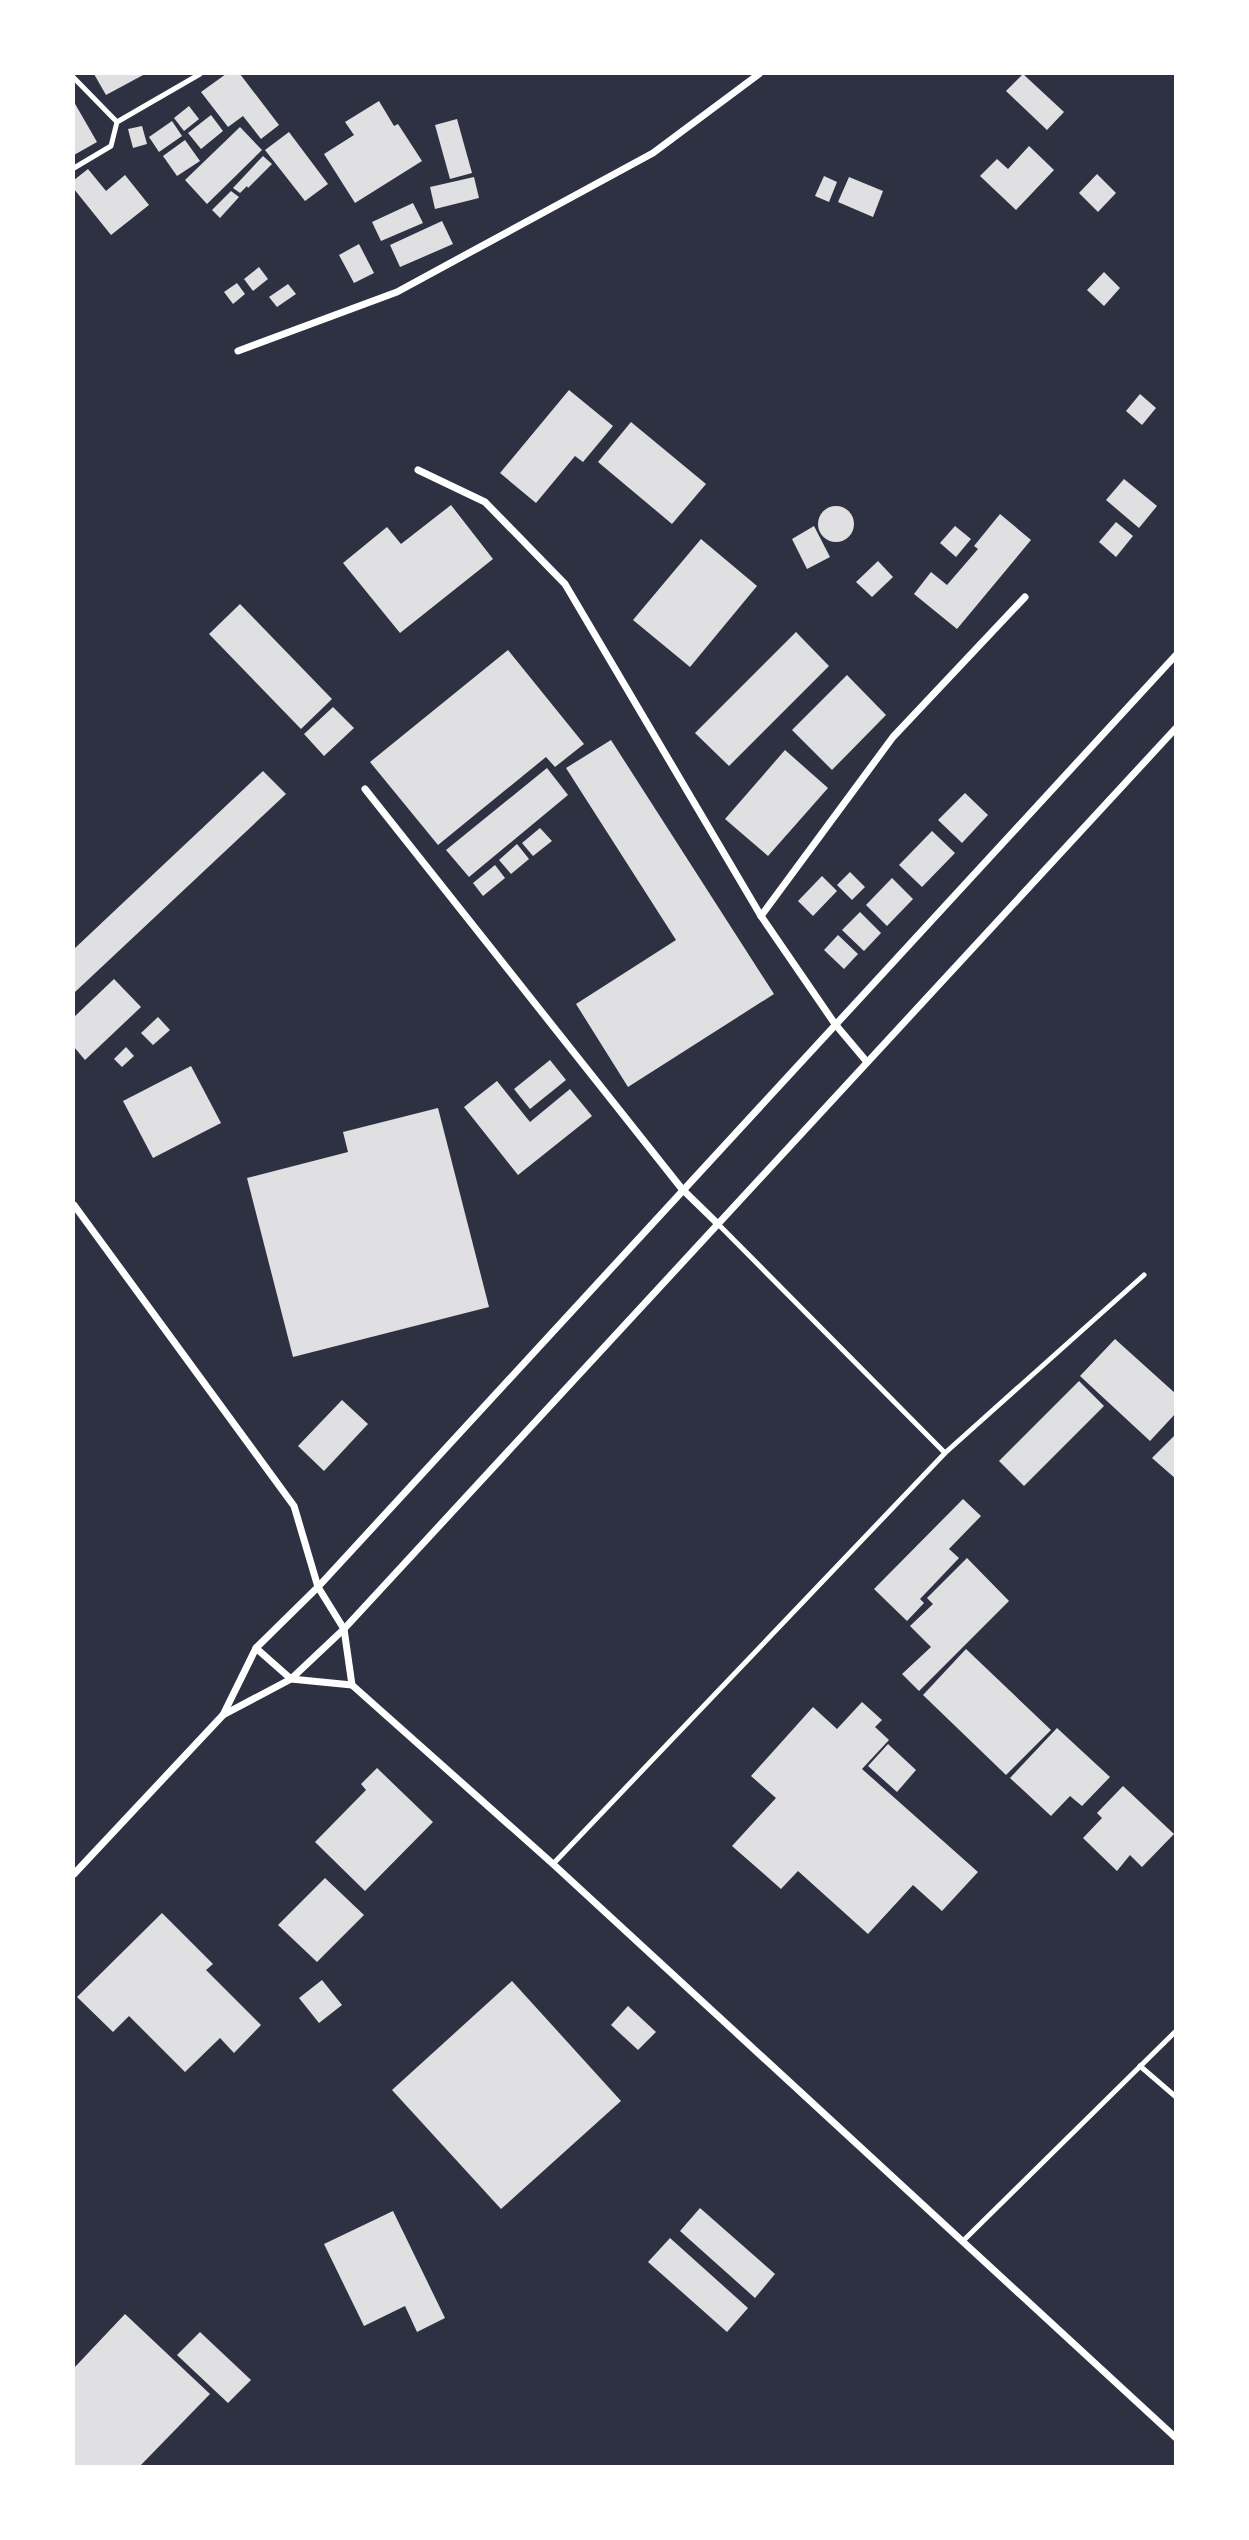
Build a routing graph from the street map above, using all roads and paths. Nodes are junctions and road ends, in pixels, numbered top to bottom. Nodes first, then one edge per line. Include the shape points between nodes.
1 (200, 74) edge
2 (759, 74) edge
3 (74, 78) edge
4 (117, 122) junction
5 (74, 168) edge
6 (238, 351) dead end
7 (418, 470) dead end
8 (1025, 597) dead end
9 (1175, 655) edge
10 (1175, 728) edge
11 (365, 789) dead end
12 (761, 916) junction
13 (835, 1024) junction
14 (867, 1062) junction
15 (682, 1189) junction
16 (74, 1205) edge
17 (718, 1224) junction
18 (1144, 1275) dead end
19 (946, 1454) junction
20 (318, 1587) junction
21 (344, 1629) junction
22 (256, 1648) junction
23 (291, 1679) junction
24 (352, 1685) junction
25 (223, 1716) junction
26 (553, 1864) junction
27 (74, 1874) edge
28 (1175, 2031) edge
29 (1140, 2066) junction
30 (1175, 2097) edge
31 (963, 2241) junction
32 (1175, 2438) edge

1 - 4 lane
2 - 6 street via 653,153 397,292
3 - 4 lane
4 - 5 lane via 111,146
7 - 12 street via 485,502 565,584
8 - 12 street via 893,737
9 - 13 street
10 - 14 street
11 - 15 street
12 - 13 street
13 - 14 street
13 - 15 street
14 - 17 street
15 - 17 street
15 - 20 street
16 - 20 street via 294,1507
17 - 19 lane
17 - 21 street
18 - 19 lane
19 - 26 lane
20 - 21 street
20 - 22 street
21 - 23 street
21 - 24 street
22 - 23 street
22 - 25 street
23 - 24 street
23 - 25 street
24 - 26 street
25 - 27 street
26 - 31 street
28 - 29 lane
29 - 30 lane
29 - 31 lane
31 - 32 street

